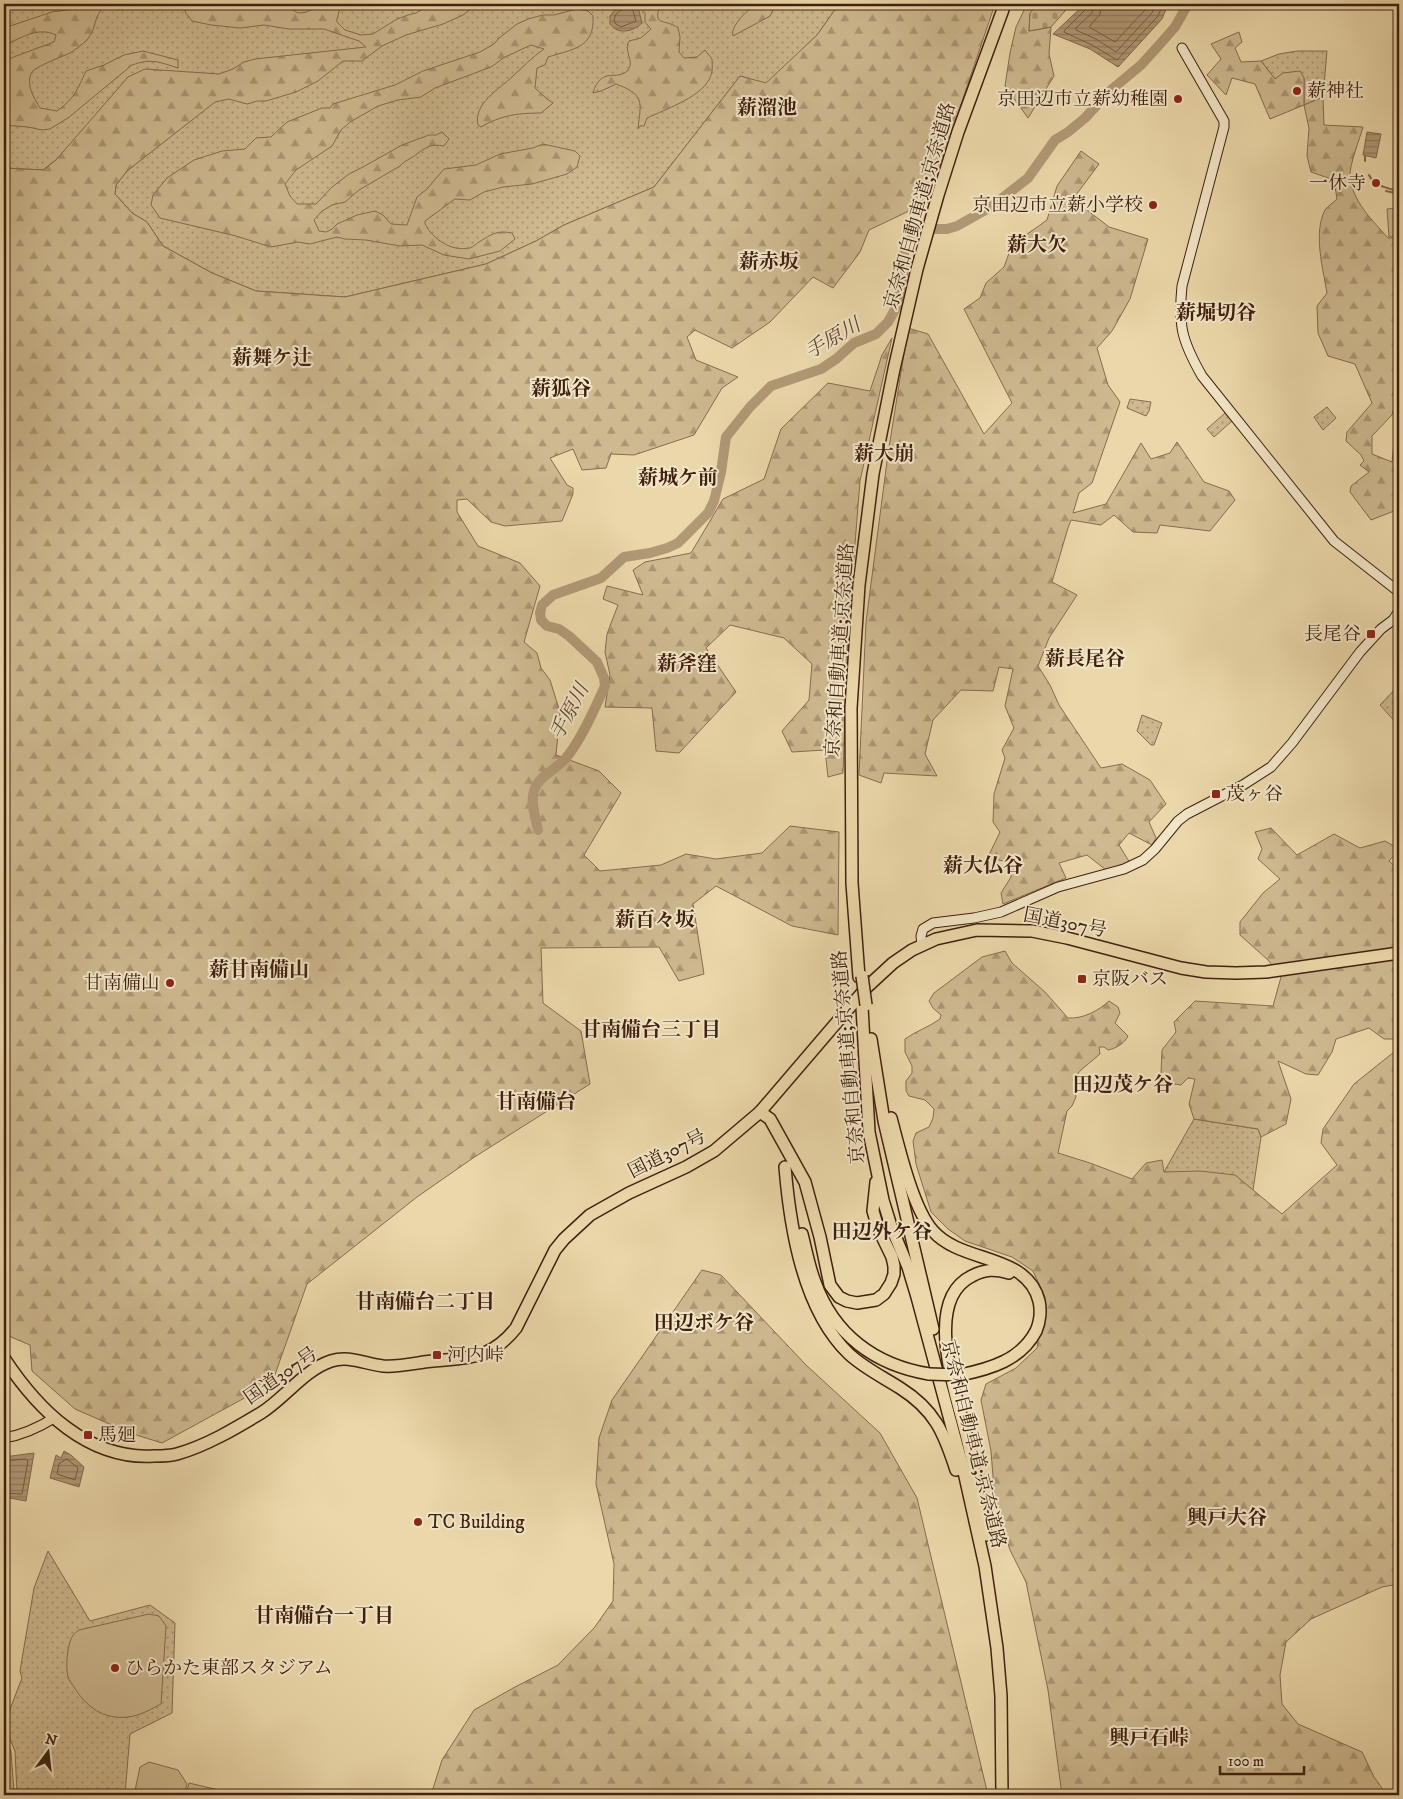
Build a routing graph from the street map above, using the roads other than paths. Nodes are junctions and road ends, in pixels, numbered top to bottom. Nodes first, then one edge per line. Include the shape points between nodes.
1 (1005, 4) edge
2 (1182, 48) dead end
3 (1399, 592) edge
4 (1399, 611) edge
5 (922, 944) junction
6 (1399, 953) edge
7 (864, 1006) junction
8 (869, 1023) junction
9 (760, 1112) junction
10 (788, 1163) junction
11 (877, 1170) junction
12 (4, 1358) edge
13 (959, 1372) junction
14 (54, 1418) junction
15 (4, 1438) edge
16 (984, 1543) junction
17 (1003, 1795) edge

1 - 7 highway, 京奈和自動車道;京奈道路, bridge via 967,105 917,269 873,474 861,568 851,708 852,883
2 - 3 street via 1224,121 1182,286 1180,327 1190,356 1202,376 1334,540
4 - 5 street via 1394,620 1360,652 1271,767 1178,821 1143,860 1124,869 1058,886 1001,912 933,923 923,929
5 - 6 highway, 国道307号 via 977,930 1032,931 1181,968 1236,973 1266,972
5 - 9 highway, 国道307号 via 867,986
7 - 8 highway, 京奈和自動車道;京奈道路
7 - 11 highway, 京奈和自動車道;京奈道路 via 870,1132
8 - 13 highway via 899,1149 924,1219 949,1246 1017,1270 1032,1285 1040,1304 1038,1326 1024,1348 998,1365
8 - 16 highway, 京奈和自動車道;京奈道路 via 884,1121
9 - 10 highway
9 - 14 highway, 国道307号 via 714,1151 590,1215 555,1250 516,1328 483,1354 453,1361 390,1366 352,1359 330,1361 307,1375 263,1412 176,1455 140,1457 111,1452 91,1443
10 - 11 highway via 805,1182 830,1285 839,1296 857,1303 876,1300 884,1294 894,1274 892,1257 881,1237 873,1211
10 - 13 highway via 814,1244 822,1286 850,1330 874,1350 896,1361 929,1371
10 - 16 highway via 788,1199 798,1253 817,1309 836,1340 850,1355 901,1388 929,1411 947,1443
11 - 16 highway, 京奈和自動車道;京奈道路 via 886,1212 920,1306
12 - 14 highway, 国道307号 via 39,1405
13 - 16 highway via 1004,1355 1030,1331 1035,1315 1033,1300 1014,1276 993,1270 967,1278 955,1291 947,1313 946,1346 968,1443
14 - 15 main road via 18,1436
16 - 17 highway, 京奈和自動車道;京奈道路 via 1000,1686

